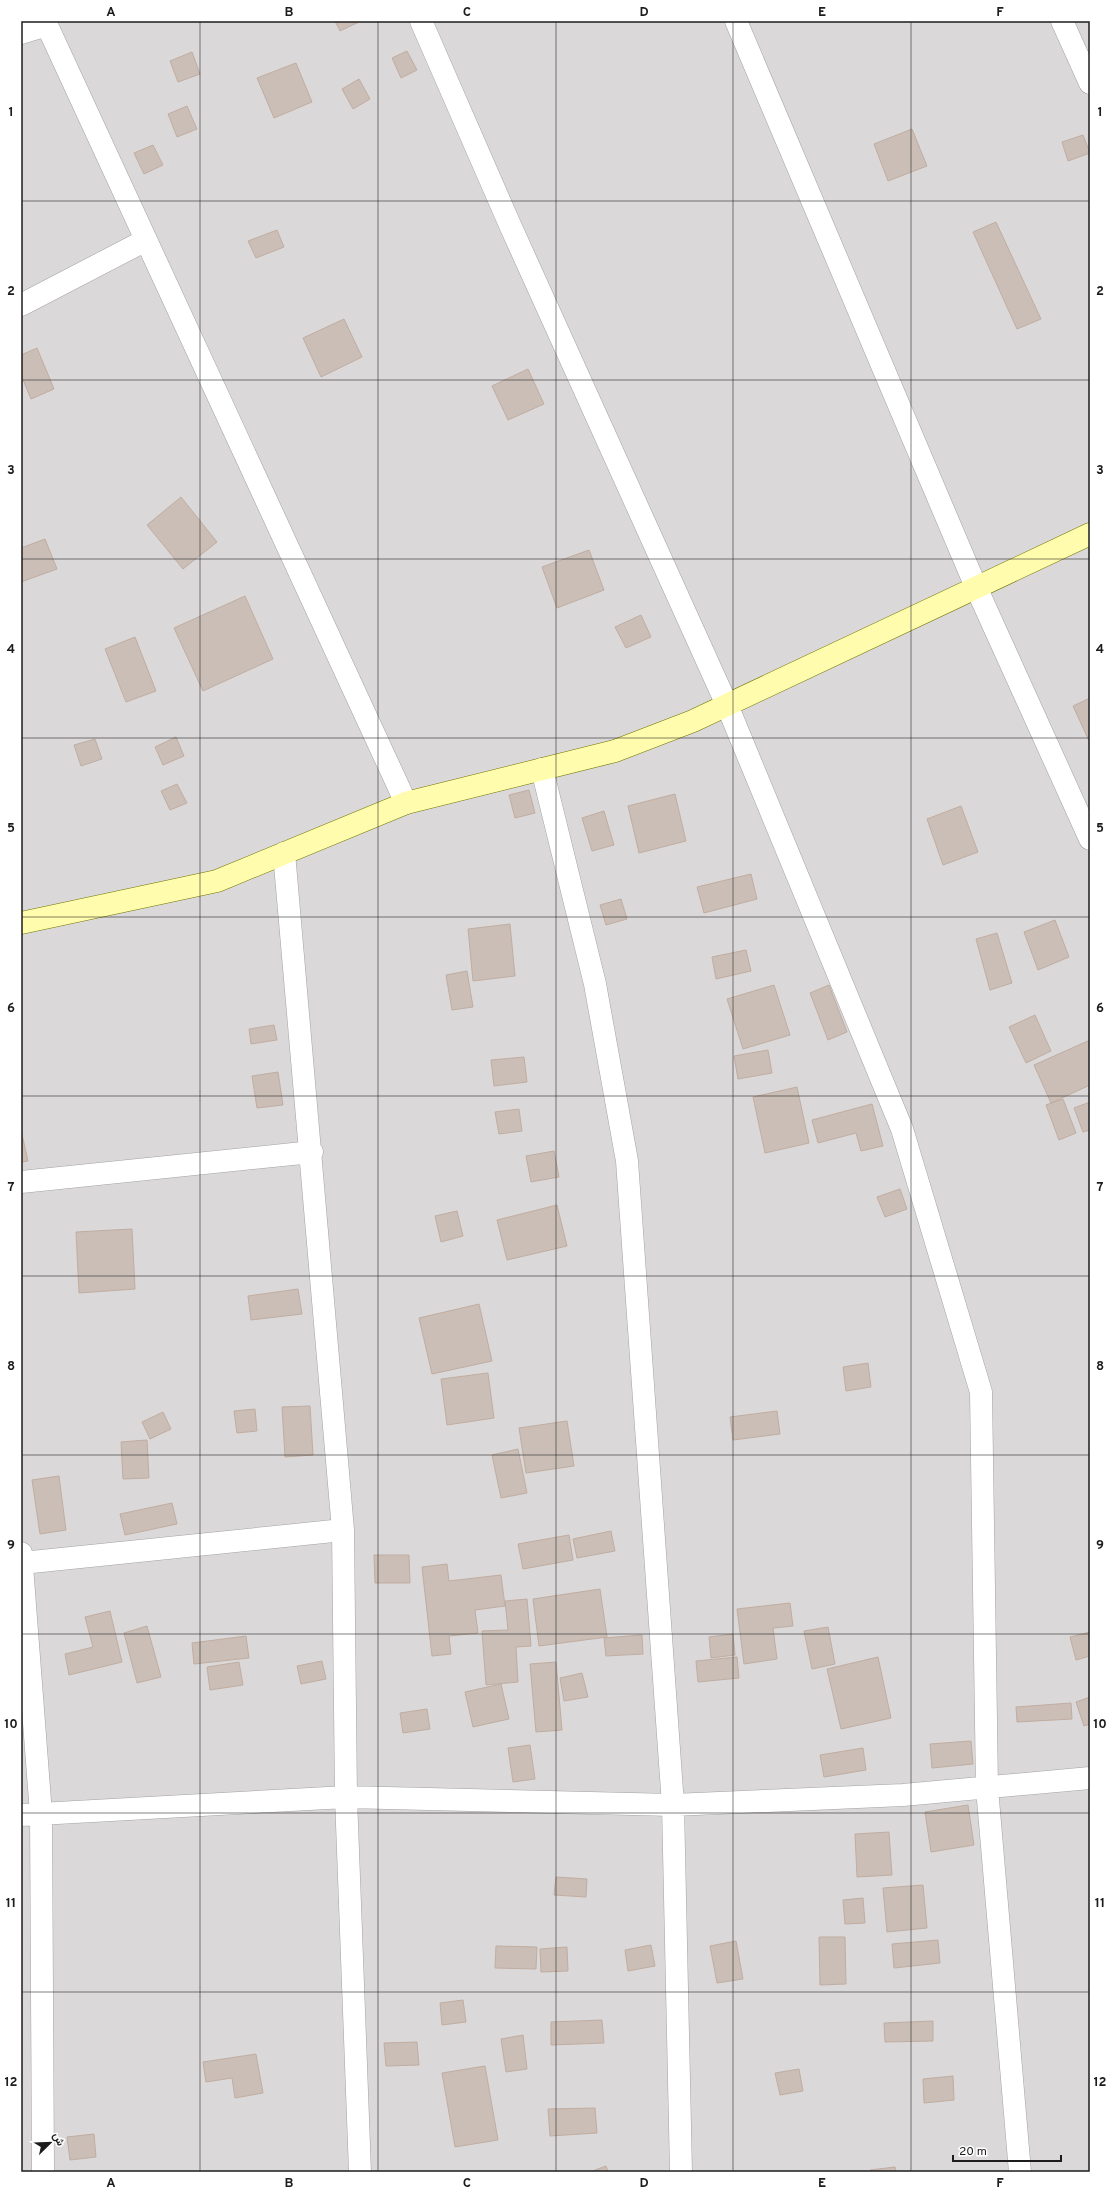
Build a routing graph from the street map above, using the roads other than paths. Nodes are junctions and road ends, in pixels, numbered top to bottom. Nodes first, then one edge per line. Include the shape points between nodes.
1 (421, 21) edge
2 (736, 21) edge
3 (1062, 21) edge
4 (46, 23) edge
5 (21, 33) edge
6 (1090, 83) edge
7 (146, 240) junction
8 (21, 304) edge
9 (1090, 534) edge
10 (976, 587) junction
11 (727, 705) junction
12 (542, 769) junction
13 (406, 803) junction
14 (1090, 839) edge
15 (284, 853) junction
16 (21, 924) edge
17 (312, 1152) junction
18 (21, 1182) edge
19 (343, 1530) junction
20 (22, 1558) edge
21 (1090, 1778) edge
22 (987, 1788) junction
23 (346, 1797) junction
24 (673, 1805) junction
25 (31, 1815) edge
26 (42, 2172) edge
27 (360, 2172) edge
28 (682, 2172) edge
29 (1020, 2172) edge

1 - 11 street via 510,225
2 - 10 street
3 - 6 street
4 - 5 street
4 - 7 street
7 - 8 street
7 - 13 street
9 - 10 street
10 - 11 street
10 - 14 street
11 - 12 street via 615,751
11 - 22 street via 902,1129 981,1392
12 - 13 street
12 - 24 street via 595,984 627,1161
13 - 15 street
15 - 16 street via 217,881
15 - 17 street
17 - 18 street
17 - 19 street
19 - 20 street
19 - 23 street
20 - 25 street
21 - 22 street
22 - 24 street via 903,1795
22 - 29 street
23 - 24 street
23 - 25 street
23 - 27 street
24 - 28 street
25 - 26 street

